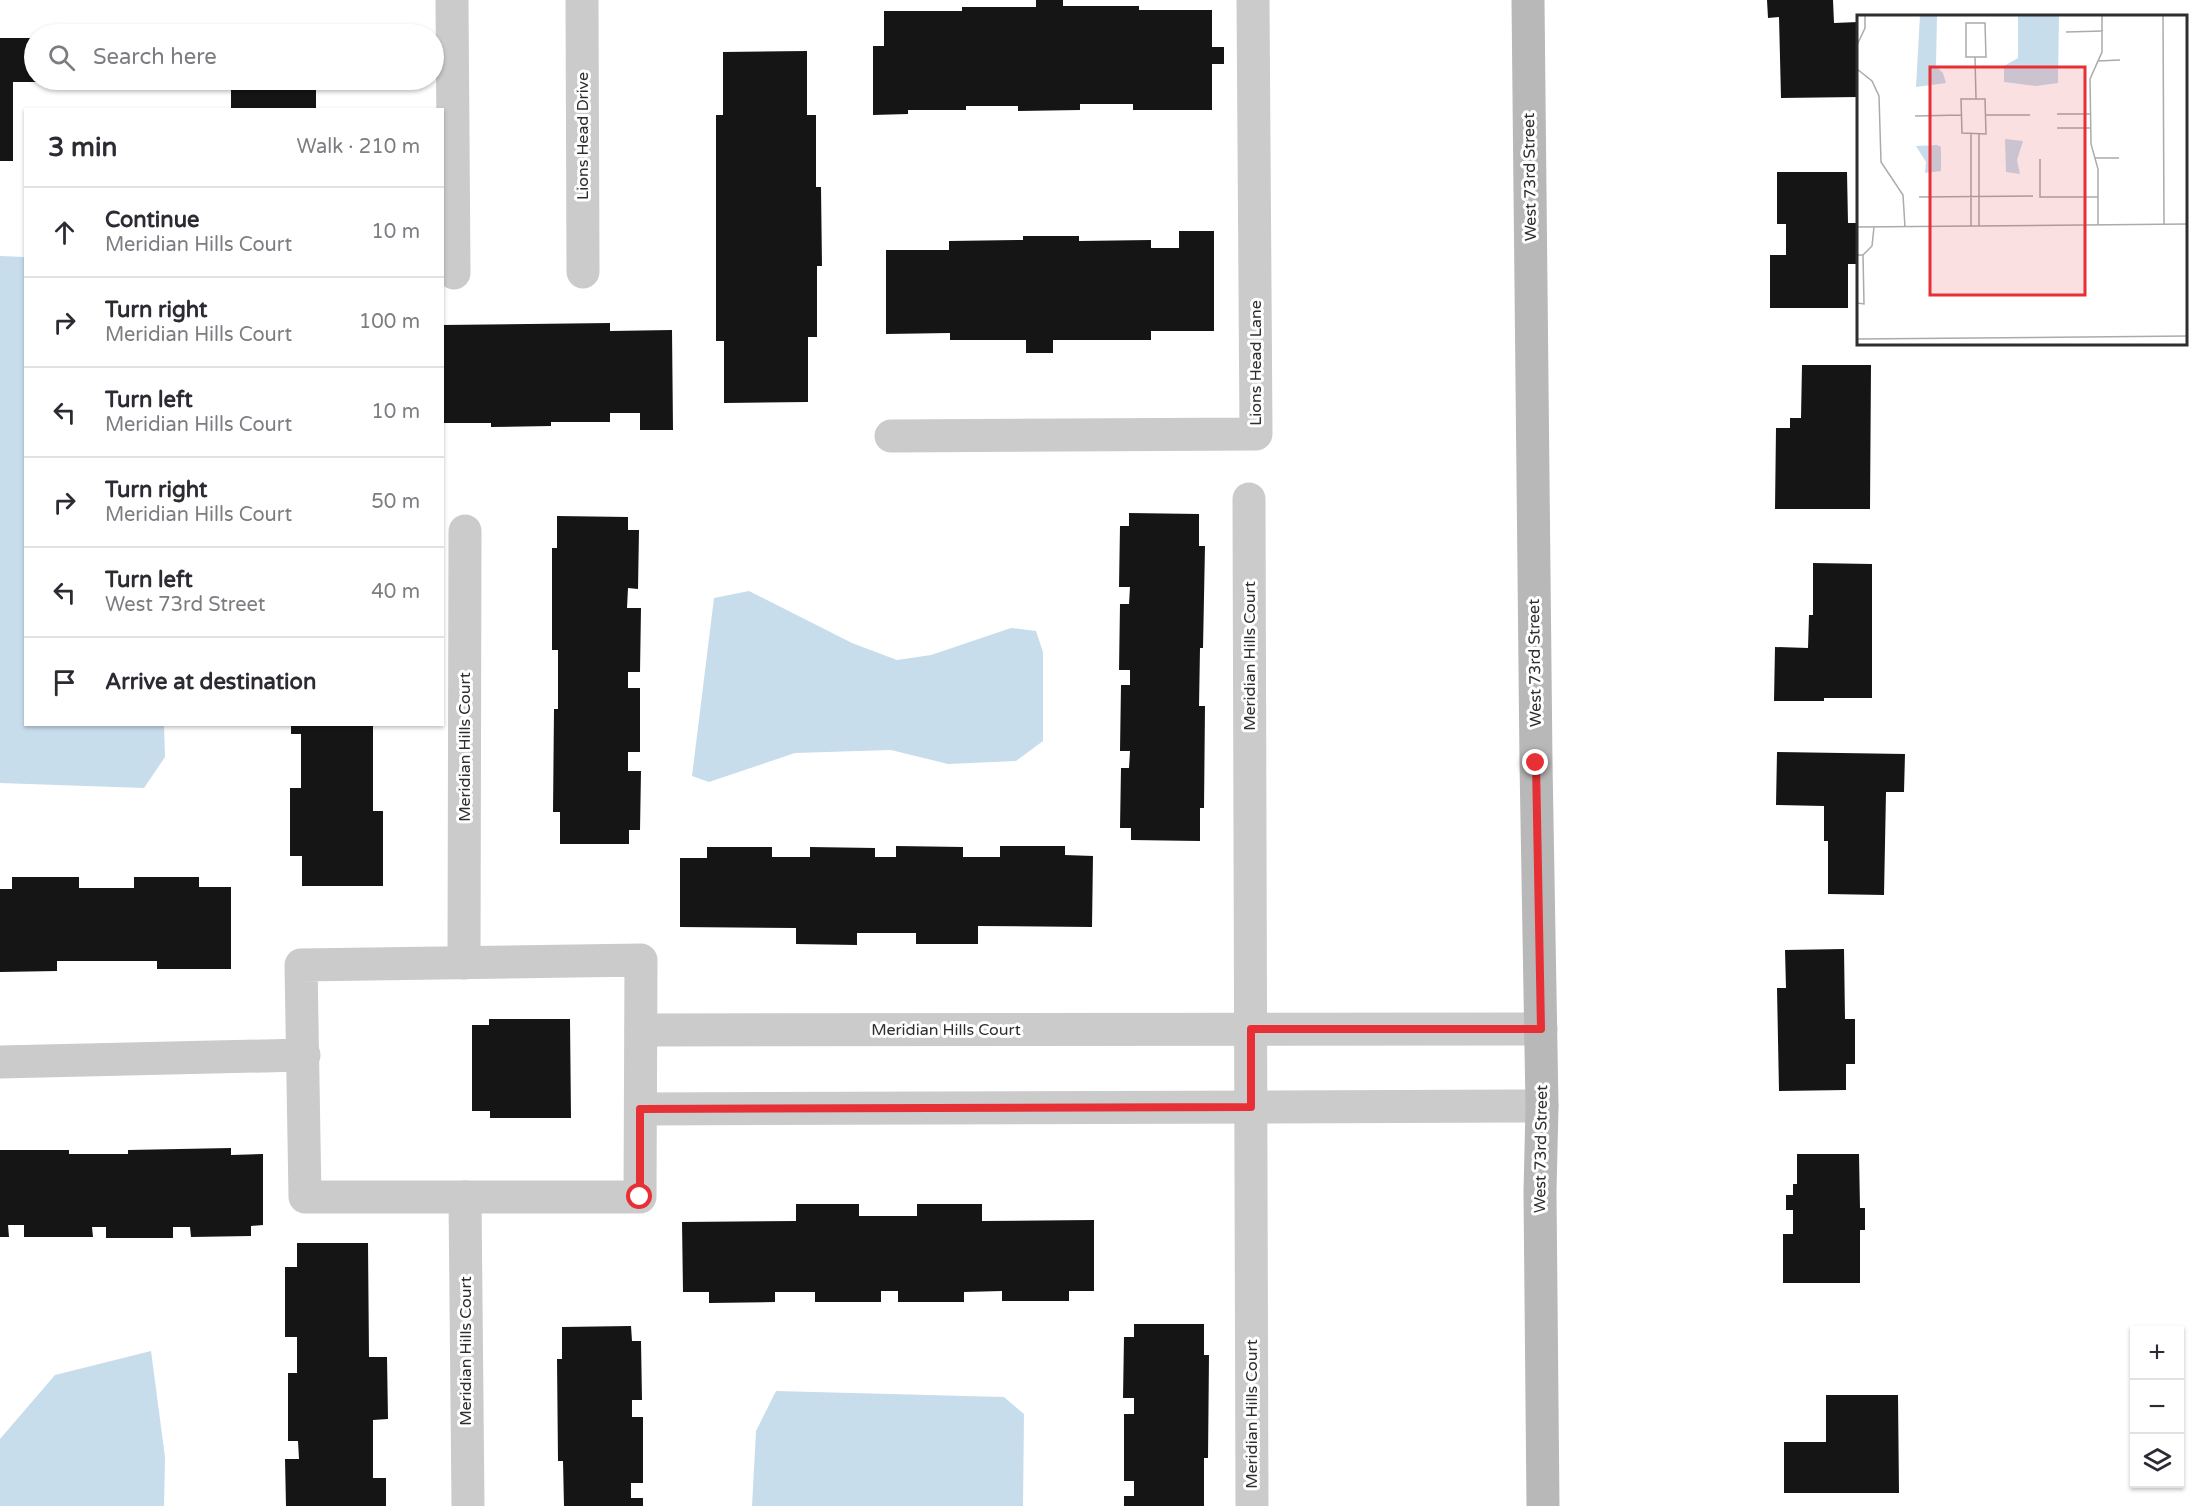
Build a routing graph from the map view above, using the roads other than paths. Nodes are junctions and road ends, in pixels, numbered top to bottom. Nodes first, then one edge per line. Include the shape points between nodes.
1 (452, 0) edge
2 (582, 0) edge
3 (1253, 0) edge
4 (1528, 0) edge
5 (583, 272) dead end
6 (454, 273) dead end
7 (891, 436) dead end
8 (1249, 499) dead end
9 (465, 531) dead end
10 (464, 963) junction
11 (1251, 1029) junction
12 (1541, 1029) junction
13 (640, 1030) junction
14 (304, 1055) junction
15 (0, 1062) edge
16 (1542, 1106) junction
17 (1251, 1107) junction
18 (640, 1109) junction
19 (465, 1197) junction
20 (468, 1506) edge
21 (1252, 1506) edge
22 (1543, 1506) edge

1 - 6 street
2 - 5 street, Lions Head Drive
3 - 7 street, Lions Head Lane via 1256,434
4 - 12 main road, West 73rd Street
8 - 11 street, Meridian Hills Court
9 - 10 street, Meridian Hills Court
10 - 13 street via 640,960
10 - 14 street via 301,964
11 - 12 street, Meridian Hills Court
11 - 13 street, Meridian Hills Court
11 - 17 street, Meridian Hills Court
12 - 16 main road, West 73rd Street
13 - 18 street
14 - 15 street
14 - 19 street via 305,1197
16 - 17 street
16 - 22 main road, West 73rd Street
17 - 18 street
17 - 21 street, Meridian Hills Court
18 - 19 street via 640,1197
19 - 20 street, Meridian Hills Court

